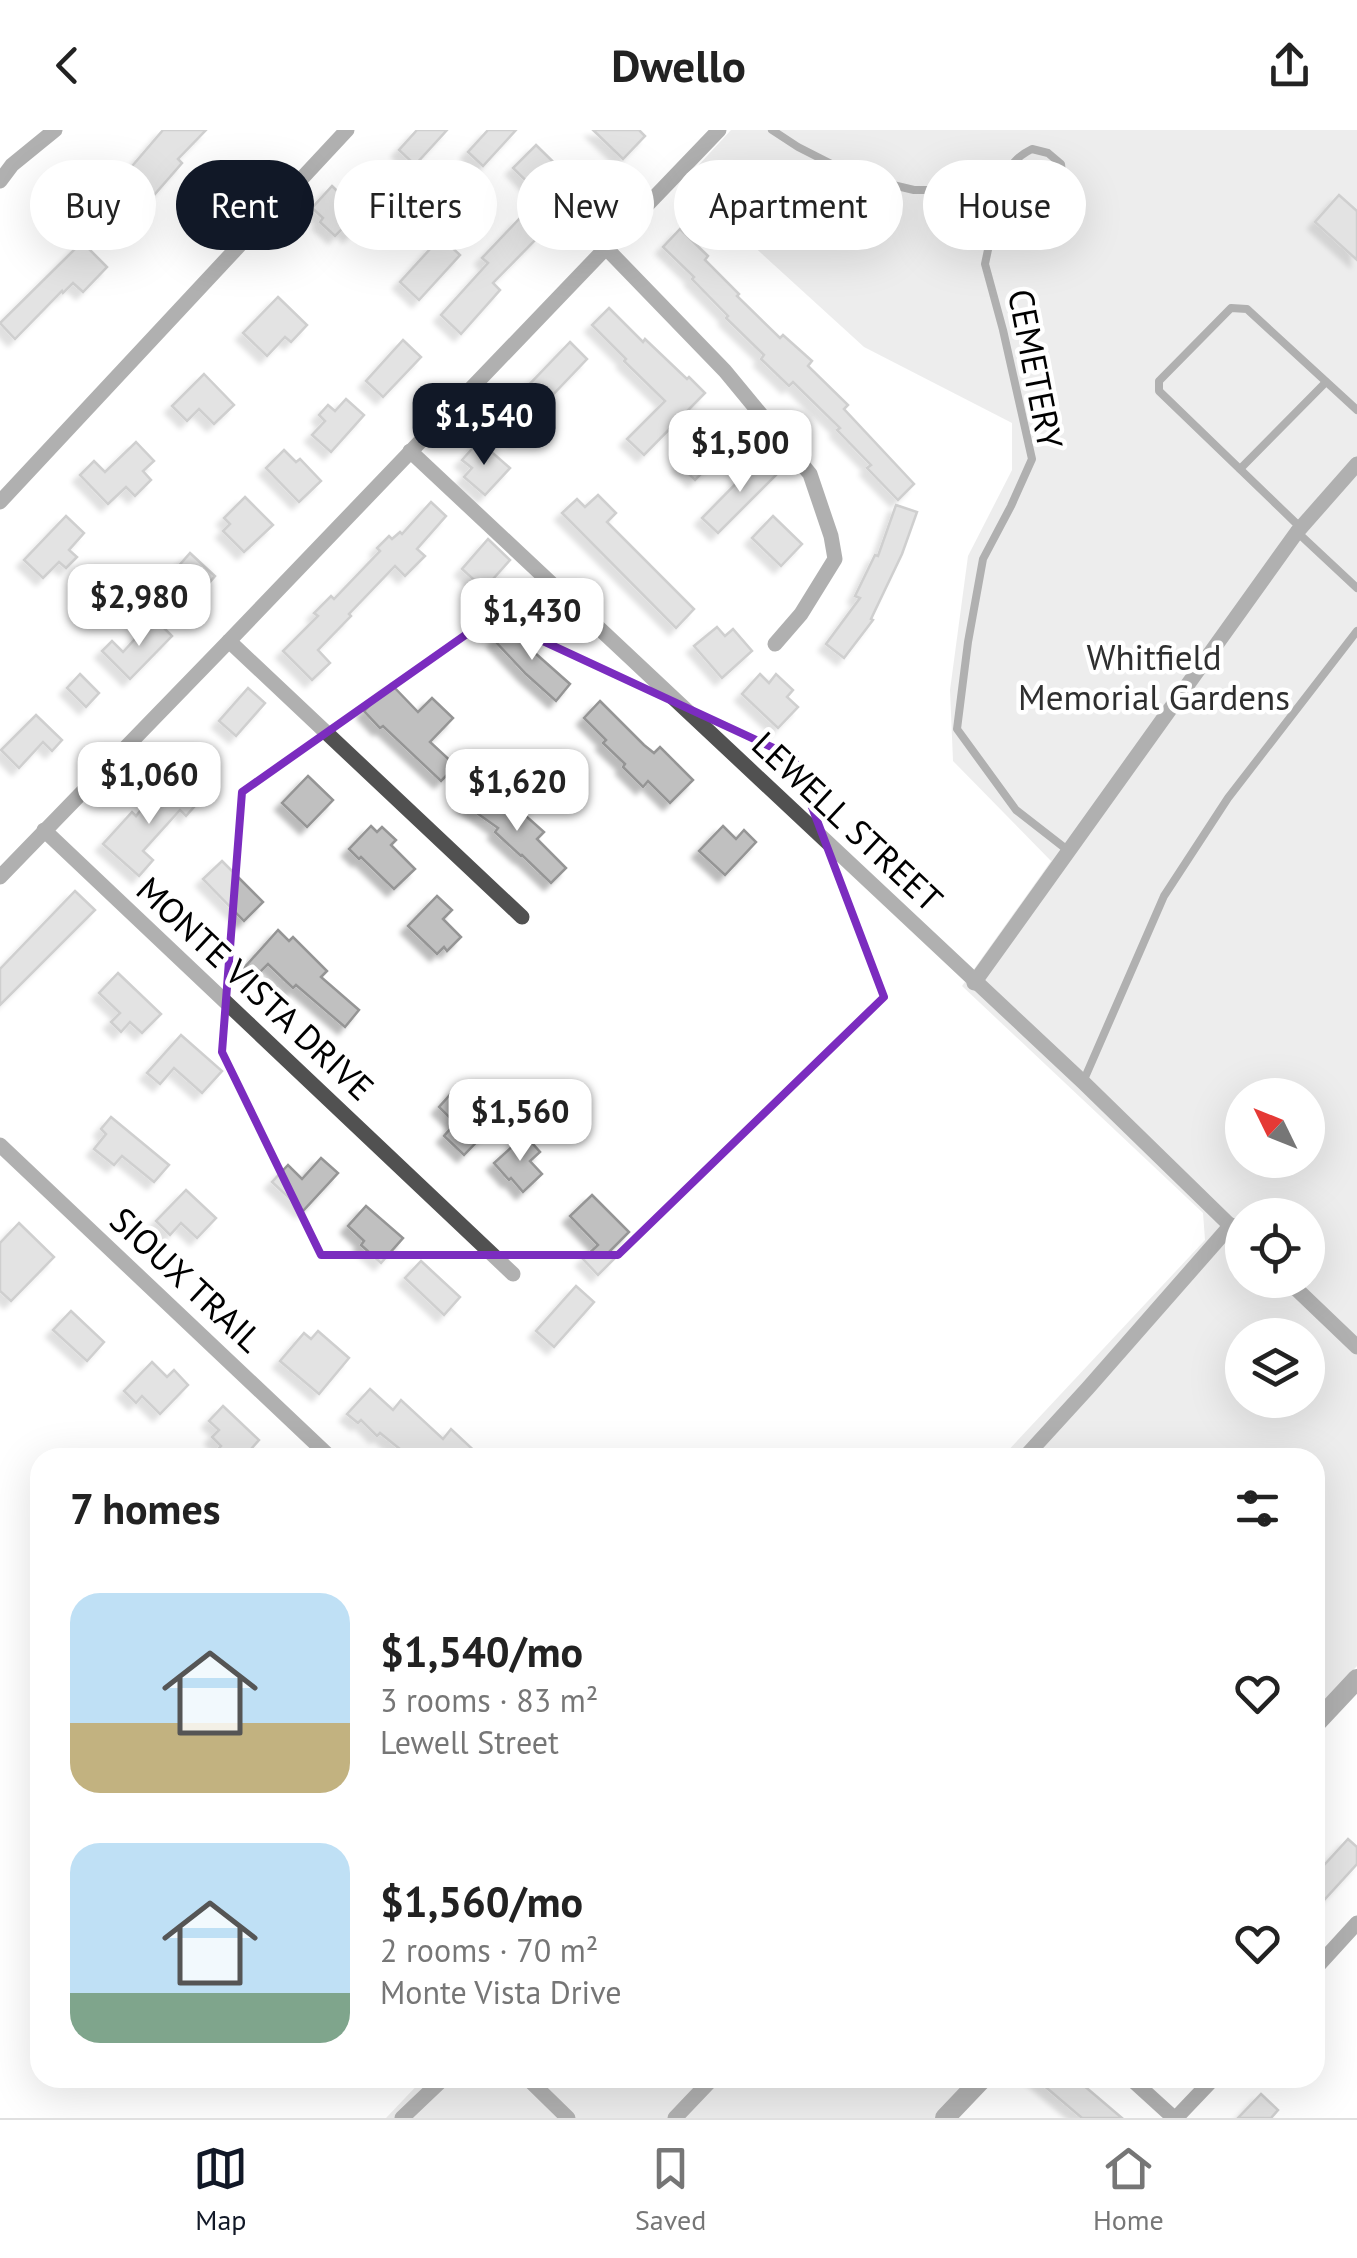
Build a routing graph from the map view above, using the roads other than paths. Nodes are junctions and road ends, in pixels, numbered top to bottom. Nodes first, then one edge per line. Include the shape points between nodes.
1 (55, 130) edge
2 (347, 130) edge
3 (719, 130) edge
4 (772, 130) edge
5 (0, 181) edge
6 (923, 190) edge
7 (654, 198) edge
8 (998, 202) joint
9 (604, 250) edge
10 (608, 250) edge
11 (989, 250) edge
12 (1326, 382) junction
13 (1357, 410) edge
14 (410, 451) junction
15 (1357, 464) edge
16 (1240, 469) junction
17 (0, 502) edge
18 (1299, 530) junction
19 (1357, 588) edge
20 (1357, 631) edge
21 (230, 641) junction
22 (775, 644) dead end
23 (44, 830) junction
24 (1070, 852) junction
25 (0, 877) edge
26 (522, 917) dead end
27 (974, 983) junction
28 (1082, 1082) junction
29 (0, 1146) edge
30 (1225, 1219) edge
31 (1225, 1244) edge
32 (513, 1274) dead end
33 (1306, 1298) edge
34 (1357, 1347) edge
35 (320, 1448) edge
36 (1033, 1448) edge
37 (1357, 1679) edge
38 (1325, 1713) edge
39 (1357, 1923) edge
40 (1325, 1957) edge
41 (434, 2088) edge
42 (536, 2088) edge
43 (704, 2088) edge
44 (974, 2088) edge
45 (1141, 2088) edge
46 (1204, 2088) edge
47 (402, 2118) edge
48 (568, 2118) edge
49 (675, 2118) edge
50 (945, 2118) edge
51 (1175, 2118) edge

1 - 5 street
2 - 17 street
3 - 7 street
4 - 6 lane via 855,176
8 - 8 lane via 1003,176 1019,155 1032,149 1061,164 1059,194 1034,207
9 - 14 street
10 - 22 street via 725,370 810,474 835,559
11 - 24 lane, CEMETERY via 986,264 1032,458 983,559 957,730 1016,810
12 - 13 lane
12 - 16 lane
12 - 16 lane via 1247,309 1231,308 1159,380 1159,391
14 - 21 street
14 - 27 street, LEWELL STREET
15 - 18 street
16 - 18 lane
18 - 19 lane
18 - 24 street
20 - 28 lane via 1228,798 1164,896
21 - 23 street
21 - 26 street
23 - 25 street
23 - 32 street, MONTE VISTA DRIVE
24 - 27 street
27 - 28 street, LEWELL STREET
28 - 30 street, LEWELL STREET
29 - 35 street, SIOUX TRAIL
31 - 36 street
33 - 34 street
37 - 38 street
39 - 40 street
41 - 47 street
42 - 48 street
43 - 49 street
44 - 50 street
45 - 51 street
46 - 51 street

